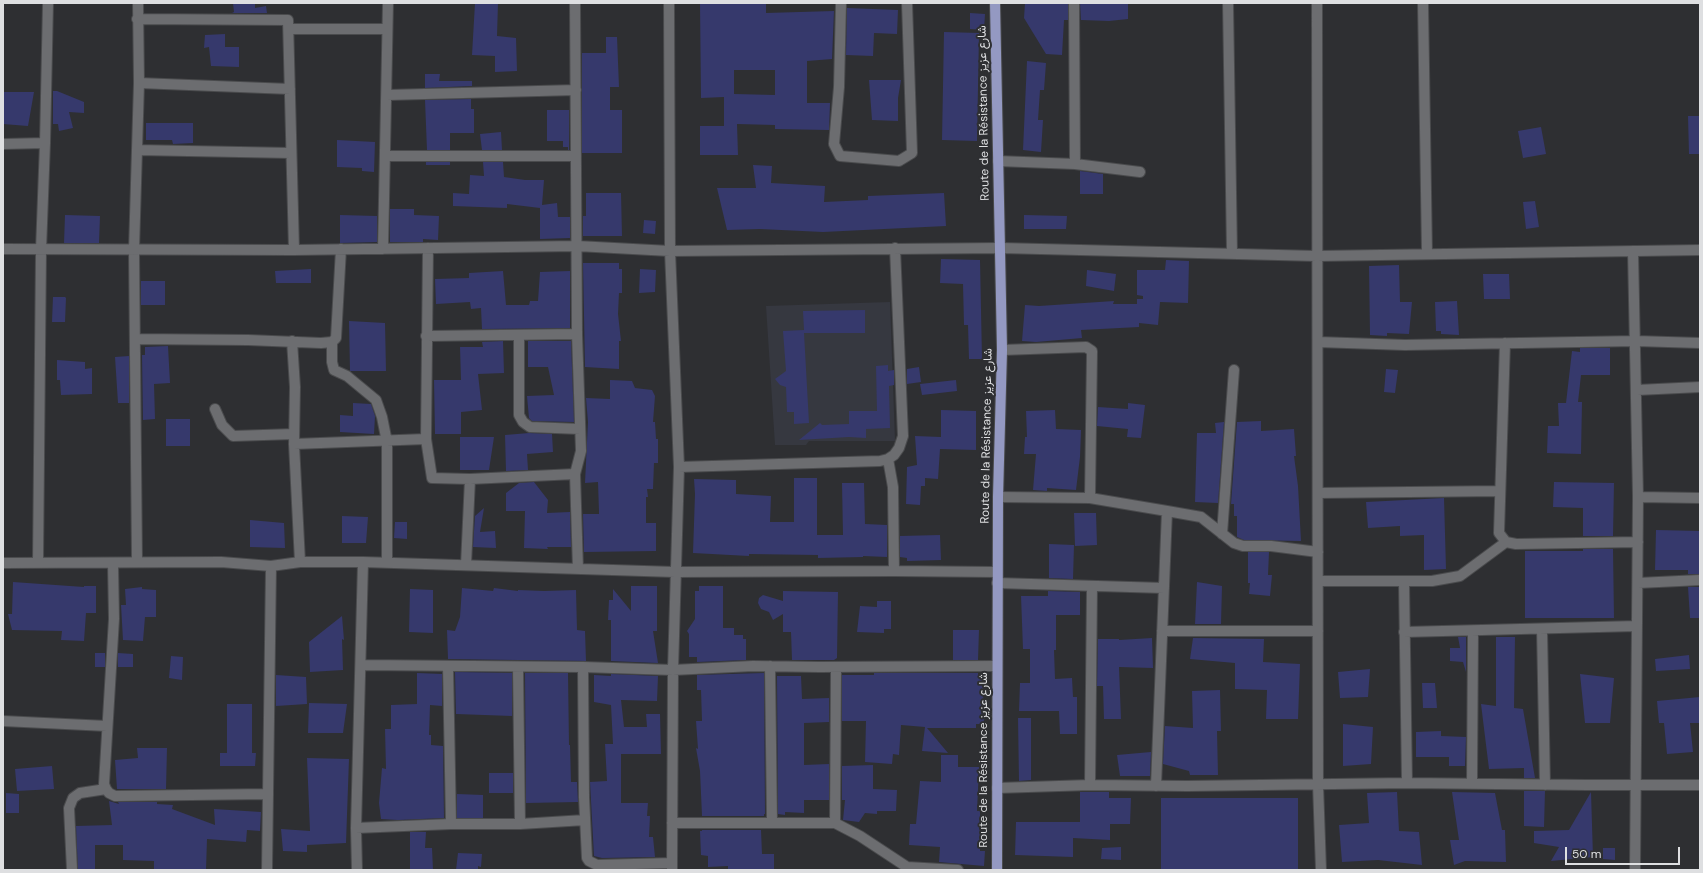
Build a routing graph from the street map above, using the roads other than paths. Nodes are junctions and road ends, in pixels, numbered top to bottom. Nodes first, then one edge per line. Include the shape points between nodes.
1 (48, 3) edge
2 (138, 3) edge
3 (388, 3) edge
4 (575, 3) edge
5 (669, 3) edge
6 (841, 3) edge
7 (907, 3) edge
8 (995, 3) edge
9 (1074, 3) edge
10 (1228, 3) edge
11 (1317, 3) edge
12 (1423, 3) edge
13 (138, 19) junction
14 (387, 28) junction
15 (288, 30) junction
16 (139, 83) junction
17 (290, 89) junction
18 (576, 90) junction
19 (387, 95) junction
20 (45, 143) junction
21 (3, 144) edge
22 (137, 150) junction
23 (291, 153) junction
24 (386, 156) junction
25 (576, 156) junction
26 (998, 161) junction
27 (1075, 164) junction
28 (1140, 172) dead end
29 (577, 246) junction
30 (428, 248) junction
31 (895, 248) junction
32 (1001, 248) junction
33 (3, 249) edge
34 (341, 249) junction
35 (383, 249) junction
36 (41, 250) junction
37 (134, 250) junction
38 (294, 250) junction
39 (1700, 250) edge
40 (1633, 251) junction
41 (670, 252) junction
42 (1232, 254) junction
43 (1427, 254) junction
44 (1317, 256) junction
45 (578, 334) junction
46 (519, 335) junction
47 (426, 336) junction
48 (135, 339) junction
49 (292, 341) junction
50 (1636, 341) junction
51 (332, 342) junction
52 (1318, 342) junction
53 (1700, 342) edge
54 (1504, 343) junction
55 (1002, 350) junction
56 (1234, 370) dead end
57 (1700, 387) edge
58 (1637, 390) junction
59 (215, 409) dead end
60 (580, 429) junction
61 (294, 439) junction
62 (426, 439) junction
63 (387, 442) junction
64 (888, 459) junction
65 (679, 467) junction
66 (575, 474) junction
67 (470, 479) junction
68 (1500, 491) junction
69 (1318, 493) junction
70 (998, 497) junction
71 (1638, 497) junction
72 (1090, 498) junction
73 (1700, 498) edge
74 (1167, 510) junction
75 (1222, 534) junction
76 (1506, 542) junction
77 (1638, 542) junction
78 (1318, 552) junction
79 (136, 562) junction
80 (300, 562) junction
81 (363, 562) junction
82 (386, 562) junction
83 (3, 563) edge
84 (38, 563) junction
85 (112, 564) junction
86 (466, 565) junction
87 (271, 566) junction
88 (578, 569) junction
89 (894, 571) junction
90 (675, 572) junction
91 (997, 572) junction
92 (1700, 580) edge
93 (1318, 581) junction
94 (1404, 581) junction
95 (1638, 582) junction
96 (997, 583) junction
97 (1092, 586) junction
98 (1164, 588) junction
99 (1637, 626) junction
100 (1542, 629) junction
101 (1162, 631) junction
102 (1318, 631) junction
103 (1473, 631) junction
104 (1404, 632) junction
105 (361, 665) junction
106 (448, 666) junction
107 (770, 666) junction
108 (997, 666) junction
109 (518, 667) junction
110 (583, 667) junction
111 (836, 667) junction
112 (672, 670) junction
113 (3, 721) edge
114 (107, 726) junction
115 (1407, 782) junction
116 (1472, 783) junction
117 (1318, 784) junction
118 (1090, 785) junction
119 (1545, 785) junction
120 (1635, 785) junction
121 (1700, 785) edge
122 (1156, 786) junction
123 (997, 788) junction
124 (106, 789) junction
125 (267, 794) junction
126 (585, 820) junction
127 (672, 823) junction
128 (772, 823) junction
129 (836, 823) junction
130 (451, 824) junction
131 (520, 824) junction
132 (356, 828) junction
133 (672, 867) edge
134 (72, 870) edge
135 (267, 870) edge
136 (356, 870) edge
137 (958, 870) edge
138 (997, 870) edge
139 (1321, 870) edge
140 (1634, 870) edge

1 - 20 street
2 - 13 street
3 - 14 street
4 - 18 street
5 - 41 street
6 - 7 street via 839,87 834,144 840,156 899,161 912,153
8 - 26 main road, Route de la Résistance شارع عزيز
9 - 27 street
10 - 42 street
11 - 44 street
12 - 43 street
13 - 15 street via 288,20
13 - 16 street
14 - 15 street
14 - 19 street
15 - 17 street
16 - 17 street
16 - 22 street
17 - 23 street
18 - 19 street
18 - 25 street
19 - 24 street
20 - 21 street
20 - 36 street
22 - 23 street
22 - 37 street
23 - 38 street
24 - 25 street
24 - 35 street
25 - 29 street
26 - 27 street
26 - 32 main road, Route de la Résistance شارع عزيز
27 - 28 street
29 - 30 street
29 - 41 street
29 - 45 street
30 - 35 street
30 - 47 street
31 - 32 street
31 - 41 street
31 - 64 street via 903,436 899,448
32 - 42 street
32 - 55 main road, Route de la Résistance شارع عزيز
33 - 36 street
34 - 35 street
34 - 38 street
34 - 51 street via 336,338
36 - 37 street
36 - 84 street
37 - 38 street
37 - 48 street
39 - 40 street
40 - 43 street
40 - 50 street
41 - 65 street
42 - 44 street
43 - 44 street
44 - 52 street
45 - 46 street
45 - 60 street
46 - 47 street
46 - 60 street via 519,415 523,422 530,427
47 - 62 street
48 - 49 street
48 - 79 street
49 - 51 street
49 - 61 street via 295,387
50 - 53 street
50 - 54 street
50 - 58 street
51 - 63 street via 334,370 347,376 376,400
52 - 54 street via 1405,345
52 - 69 street
54 - 68 street
55 - 70 main road, Route de la Résistance شارع عزيز
55 - 72 street via 1086,347 1092,351
56 - 75 street
57 - 58 street
58 - 71 street
59 - 61 street via 222,425 233,436
60 - 66 street via 581,451
61 - 63 street
61 - 80 street
62 - 63 street
62 - 67 street via 432,478
63 - 82 street
64 - 65 street via 873,462
64 - 89 street via 893,487
65 - 90 street
66 - 67 street
66 - 88 street
67 - 86 street
68 - 69 street
68 - 76 street via 1499,533
69 - 78 street
70 - 72 street
70 - 91 main road, Route de la Résistance شارع عزيز
71 - 73 street
71 - 77 street
72 - 74 street
74 - 75 street via 1201,517
74 - 98 street
75 - 78 street via 1227,540 1242,546 1271,546
76 - 77 street
76 - 94 street via 1460,576 1432,581
77 - 95 street
78 - 93 street
79 - 85 street
79 - 87 street via 221,562
80 - 81 street
80 - 87 street
81 - 82 street
81 - 105 street
82 - 86 street
83 - 84 street
84 - 85 street
85 - 114 street via 114,620
86 - 88 street
87 - 125 street
88 - 90 street
89 - 90 street
89 - 91 street
90 - 112 street
91 - 96 main road, Route de la Résistance شارع عزيز
92 - 95 street
93 - 94 street
93 - 102 street
94 - 104 street
95 - 99 street
96 - 97 street
96 - 108 main road, Route de la Résistance شارع عزيز
97 - 98 street
97 - 118 street
98 - 101 street
99 - 100 street
99 - 120 street
100 - 103 street
100 - 119 street
101 - 102 street
101 - 122 street
102 - 117 street
103 - 104 street
103 - 116 street
104 - 115 street
105 - 106 street
105 - 132 street
106 - 109 street
106 - 130 street
107 - 111 street
107 - 112 street
107 - 128 street
108 - 111 street
108 - 123 main road, Route de la Résistance شارع عزيز
109 - 110 street
109 - 131 street
110 - 112 street
110 - 126 street
111 - 129 street
112 - 127 street
113 - 114 street
114 - 124 street via 104,784
115 - 116 street
115 - 117 street
116 - 119 street
117 - 122 street
117 - 139 street
118 - 122 street
118 - 123 street
119 - 120 street
120 - 121 street
120 - 140 street
123 - 138 main road, Route de la Résistance شارع عزيز
124 - 125 street via 114,796
124 - 134 street via 80,793 73,798 69,808
125 - 135 street
126 - 131 street
126 - 133 street via 588,858 593,863
127 - 128 street
127 - 133 street
128 - 129 street
129 - 137 street via 907,867
130 - 131 street
130 - 132 street
132 - 136 street

